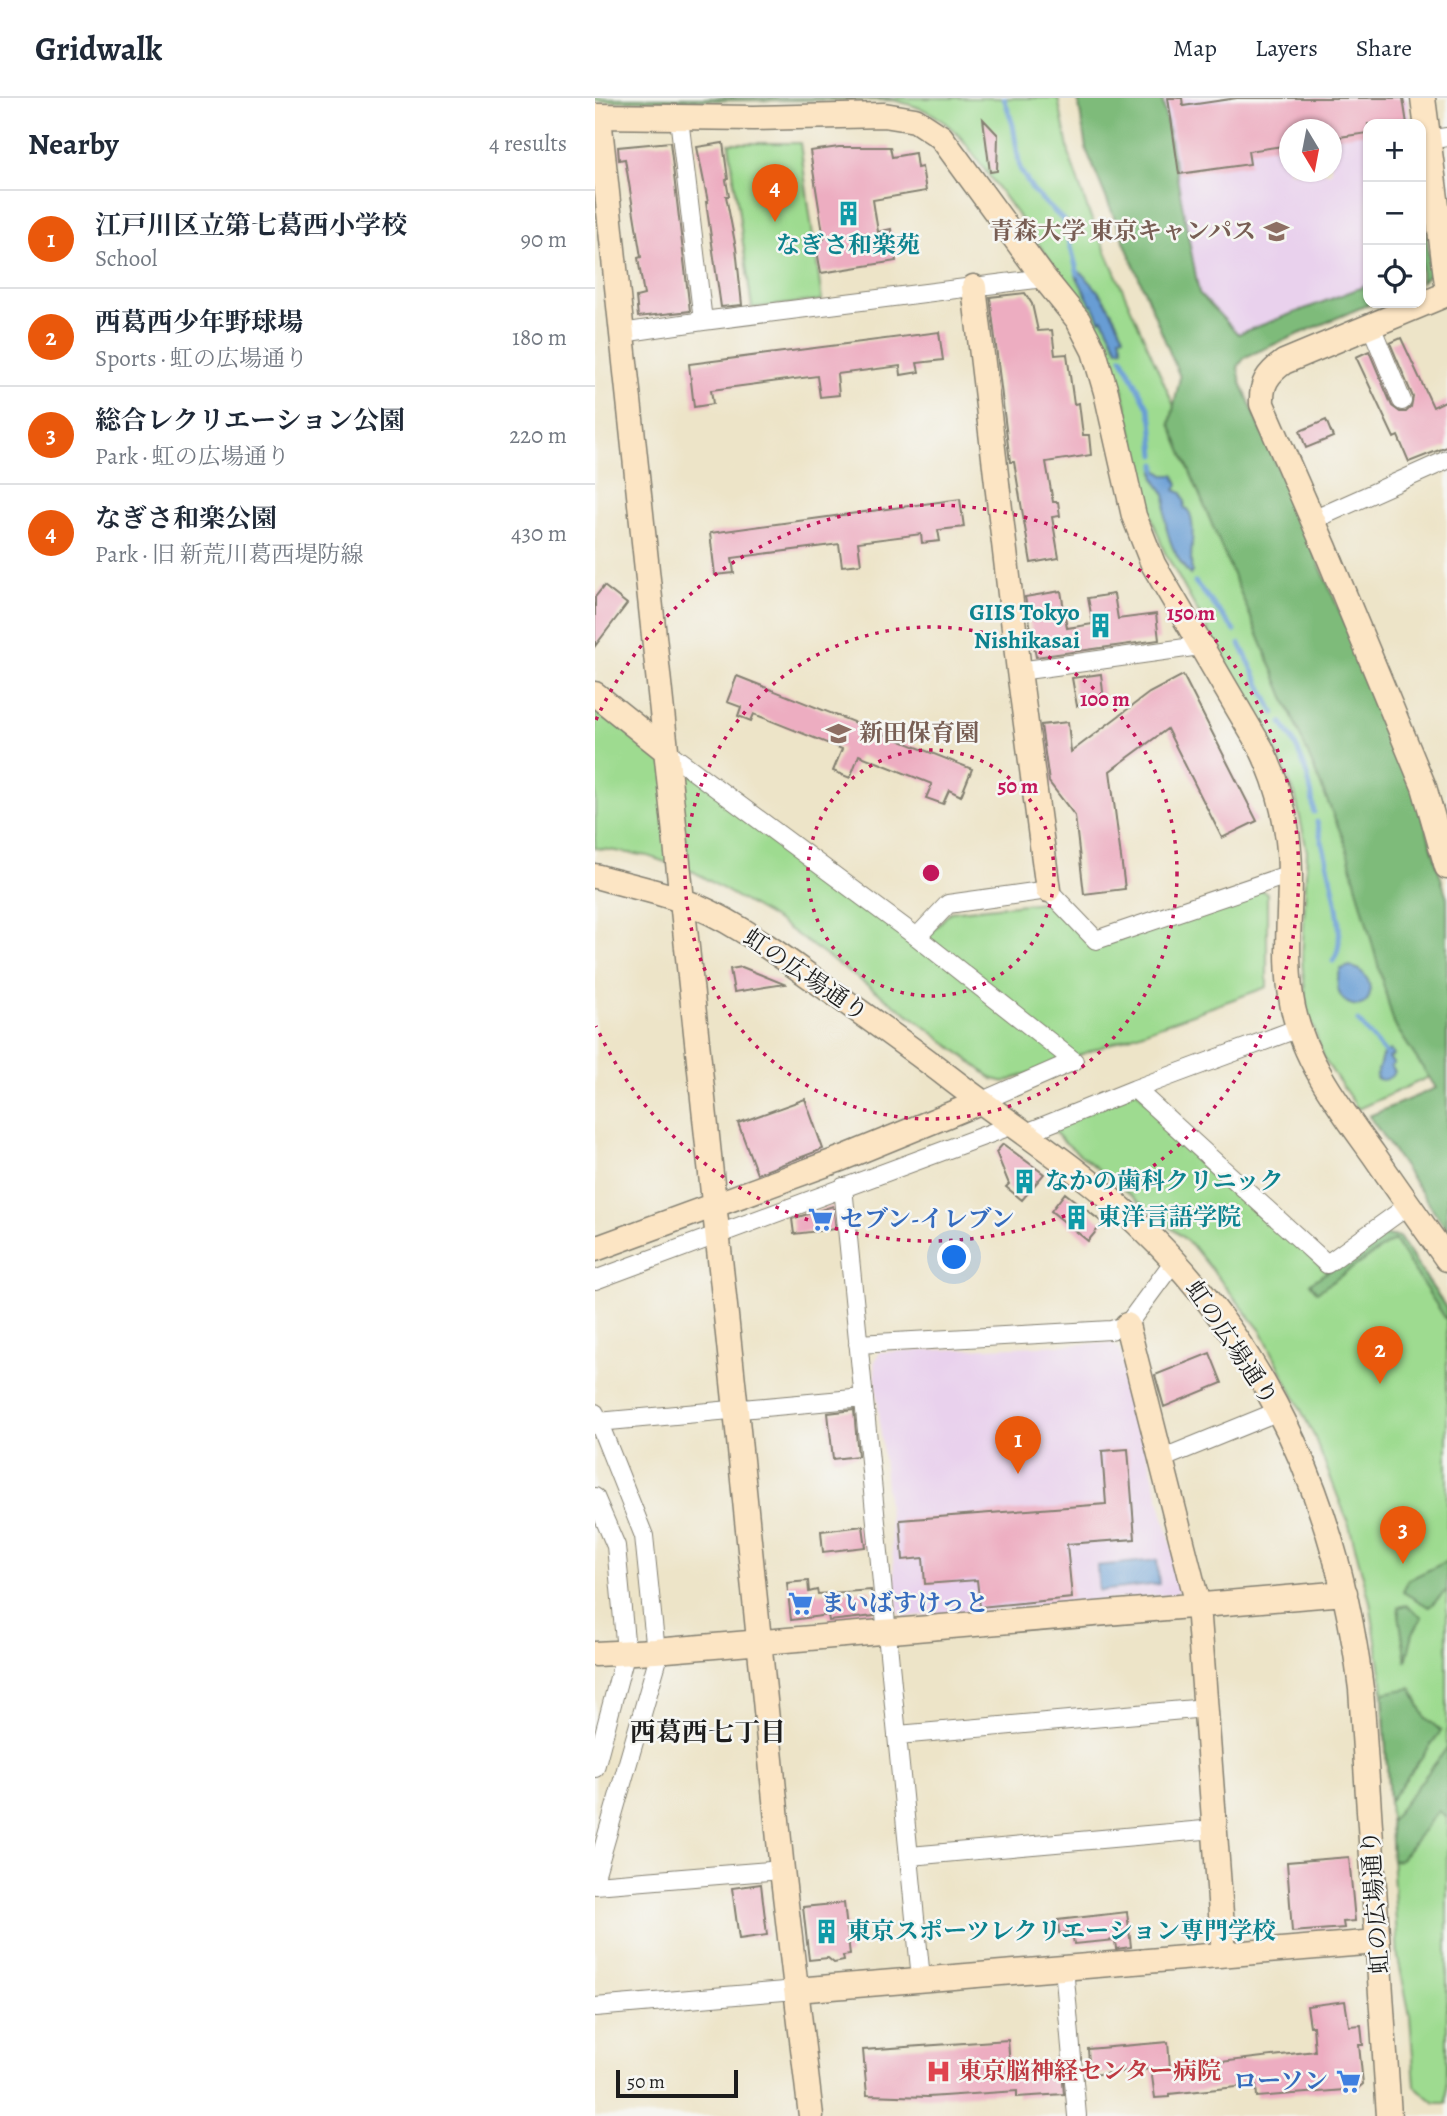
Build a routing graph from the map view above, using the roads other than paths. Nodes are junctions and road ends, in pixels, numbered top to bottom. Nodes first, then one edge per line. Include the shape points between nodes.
1 (1423, 98) edge
2 (597, 117) edge
3 (679, 118) junction
4 (1437, 138) edge
5 (1044, 278) junction
6 (1447, 284) edge
7 (974, 287) junction
8 (1447, 294) edge
9 (703, 321) junction
10 (1371, 326) junction
11 (622, 333) junction
12 (1402, 401) dead end
13 (1447, 460) edge
14 (1313, 520) junction
15 (1200, 646) junction
16 (1019, 671) junction
17 (595, 694) edge
18 (665, 750) junction
19 (1447, 867) edge
20 (1290, 874) junction
21 (595, 876) edge
22 (1048, 890) junction
23 (681, 900) junction
24 (917, 937) junction
25 (1299, 1028) junction
26 (1135, 1088) junction
27 (980, 1101) junction
28 (1020, 1129) junction
29 (843, 1187) junction
30 (714, 1205) junction
31 (1409, 1205) junction
32 (718, 1234) junction
33 (595, 1249) edge
34 (1447, 1259) edge
35 (1174, 1261) junction
36 (595, 1280) edge
37 (1127, 1325) junction
38 (858, 1344) junction
39 (864, 1398) junction
40 (736, 1410) junction
41 (1279, 1411) junction
42 (597, 1418) edge
43 (1161, 1459) junction
44 (595, 1497) edge
45 (1345, 1592) junction
46 (1198, 1605) junction
47 (888, 1631) junction
48 (758, 1642) junction
49 (626, 1651) junction
50 (655, 1651) junction
51 (595, 1654) edge
52 (1206, 1708) junction
53 (898, 1735) junction
54 (595, 1768) edge
55 (1215, 1829) junction
56 (910, 1856) junction
57 (782, 1870) junction
58 (595, 1877) edge
59 (595, 1885) edge
60 (1377, 1942) junction
61 (1224, 1954) junction
62 (1064, 1968) junction
63 (921, 1979) junction
64 (796, 1990) junction
65 (595, 2007) edge
66 (811, 2116) edge
67 (1077, 2116) edge
68 (1389, 2116) edge

1 - 4 street
2 - 3 street
2 - 11 street
3 - 5 street via 884,115 915,120 941,136
3 - 9 street
4 - 6 street
5 - 7 street
5 - 15 street via 1078,320 1094,351 1142,540
7 - 9 street
7 - 16 street
8 - 10 street
9 - 11 street
10 - 12 street
10 - 14 street via 1284,362 1264,381 1262,404
11 - 18 street
13 - 14 street
14 - 19 street via 1424,787
15 - 16 street
15 - 20 street via 1275,776 1283,805
16 - 22 street
17 - 18 street
18 - 23 street
18 - 24 street
20 - 22 street via 1096,940
20 - 25 street via 1289,971
21 - 23 street, 虹の広場通り
22 - 24 street via 948,904
23 - 27 street, 虹の広場通り via 760,941
23 - 30 street
24 - 27 street via 1074,1061
25 - 26 street
25 - 31 street via 1318,1072
26 - 28 street
26 - 31 street via 1327,1264
27 - 28 street, 虹の広場通り
27 - 30 street
28 - 29 street
28 - 35 street, 虹の広場通り via 1101,1191
29 - 32 street
29 - 38 street
30 - 32 street
30 - 33 street
31 - 34 street
32 - 36 street
32 - 40 street
35 - 37 street
35 - 41 street, 虹の広場通り via 1231,1333
37 - 38 street via 1111,1330
37 - 43 street
38 - 39 street
39 - 40 street
39 - 47 street
40 - 42 street
40 - 48 street
41 - 43 street
41 - 45 street, 虹の広場通り via 1318,1499
42 - 50 street via 644,1536
43 - 46 street
44 - 49 street via 616,1546
45 - 46 street
45 - 60 street, 虹の広場通り via 1361,1689
46 - 47 street
46 - 52 street
47 - 48 street
47 - 53 street
48 - 50 street
48 - 57 street
49 - 50 street
49 - 51 street
49 - 54 street
50 - 58 street via 657,1662
52 - 53 street
52 - 55 street
53 - 56 street
55 - 56 street
55 - 61 street
56 - 63 street
57 - 59 street
57 - 64 street
60 - 61 street
60 - 68 street, 虹の広場通り
61 - 62 street
62 - 63 street
62 - 67 street
63 - 64 street
64 - 65 street
64 - 66 street

